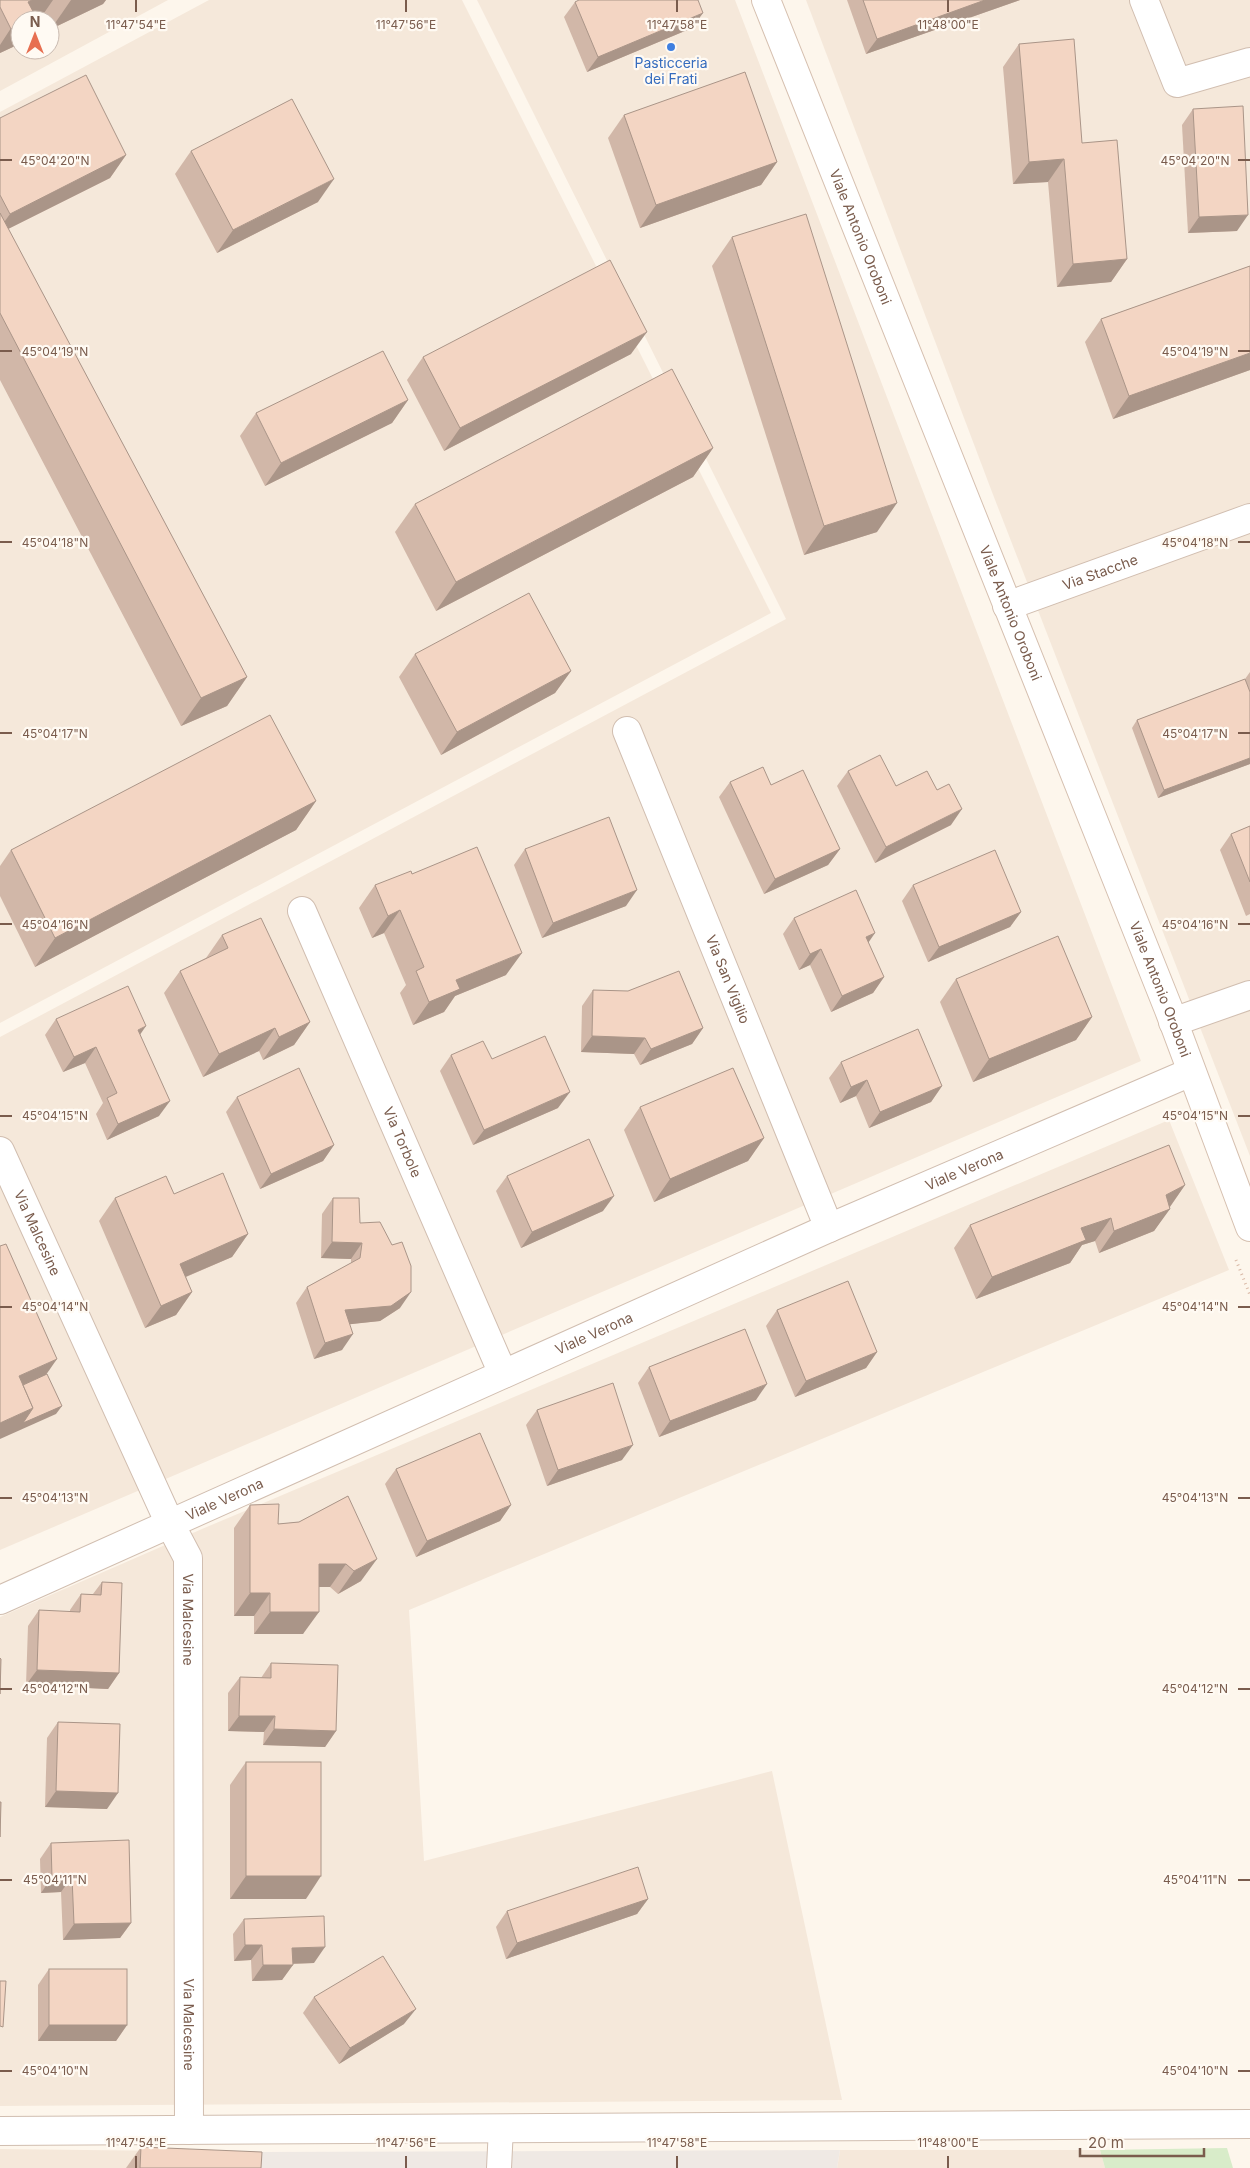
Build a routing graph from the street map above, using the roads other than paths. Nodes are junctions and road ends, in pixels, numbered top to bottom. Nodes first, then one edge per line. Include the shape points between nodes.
1 (766, 0) edge
2 (1144, 0) edge
3 (1250, 62) edge
4 (1250, 518) edge
5 (1007, 606) junction
6 (627, 731) dead end
7 (302, 911) dead end
8 (1250, 995) edge
9 (1173, 1022) junction
10 (1191, 1072) junction
11 (0, 1151) edge
12 (1250, 1227) edge
13 (829, 1228) junction
14 (503, 1374) junction
15 (170, 1524) junction
16 (0, 1600) edge
17 (1250, 2124) edge
18 (501, 2128) junction
19 (189, 2130) junction
20 (0, 2131) edge
21 (499, 2168) edge

1 - 5 street, Viale Antonio Oroboni
2 - 3 street via 1176,83
4 - 5 street, Via Stacche
5 - 9 street, Viale Antonio Oroboni
6 - 13 street, Via San Vigilio
7 - 14 street, Via Torbole
8 - 9 street
9 - 10 street, Viale Antonio Oroboni
10 - 12 street, Viale Antonio Oroboni
10 - 13 street, Viale Verona
11 - 15 street, Via Malcesine
13 - 14 street, Viale Verona
14 - 15 street, Viale Verona
15 - 16 street, Viale Verona
15 - 19 street, Via Malcesine via 188,1558
17 - 18 street
18 - 19 street
18 - 21 lane
19 - 20 street

